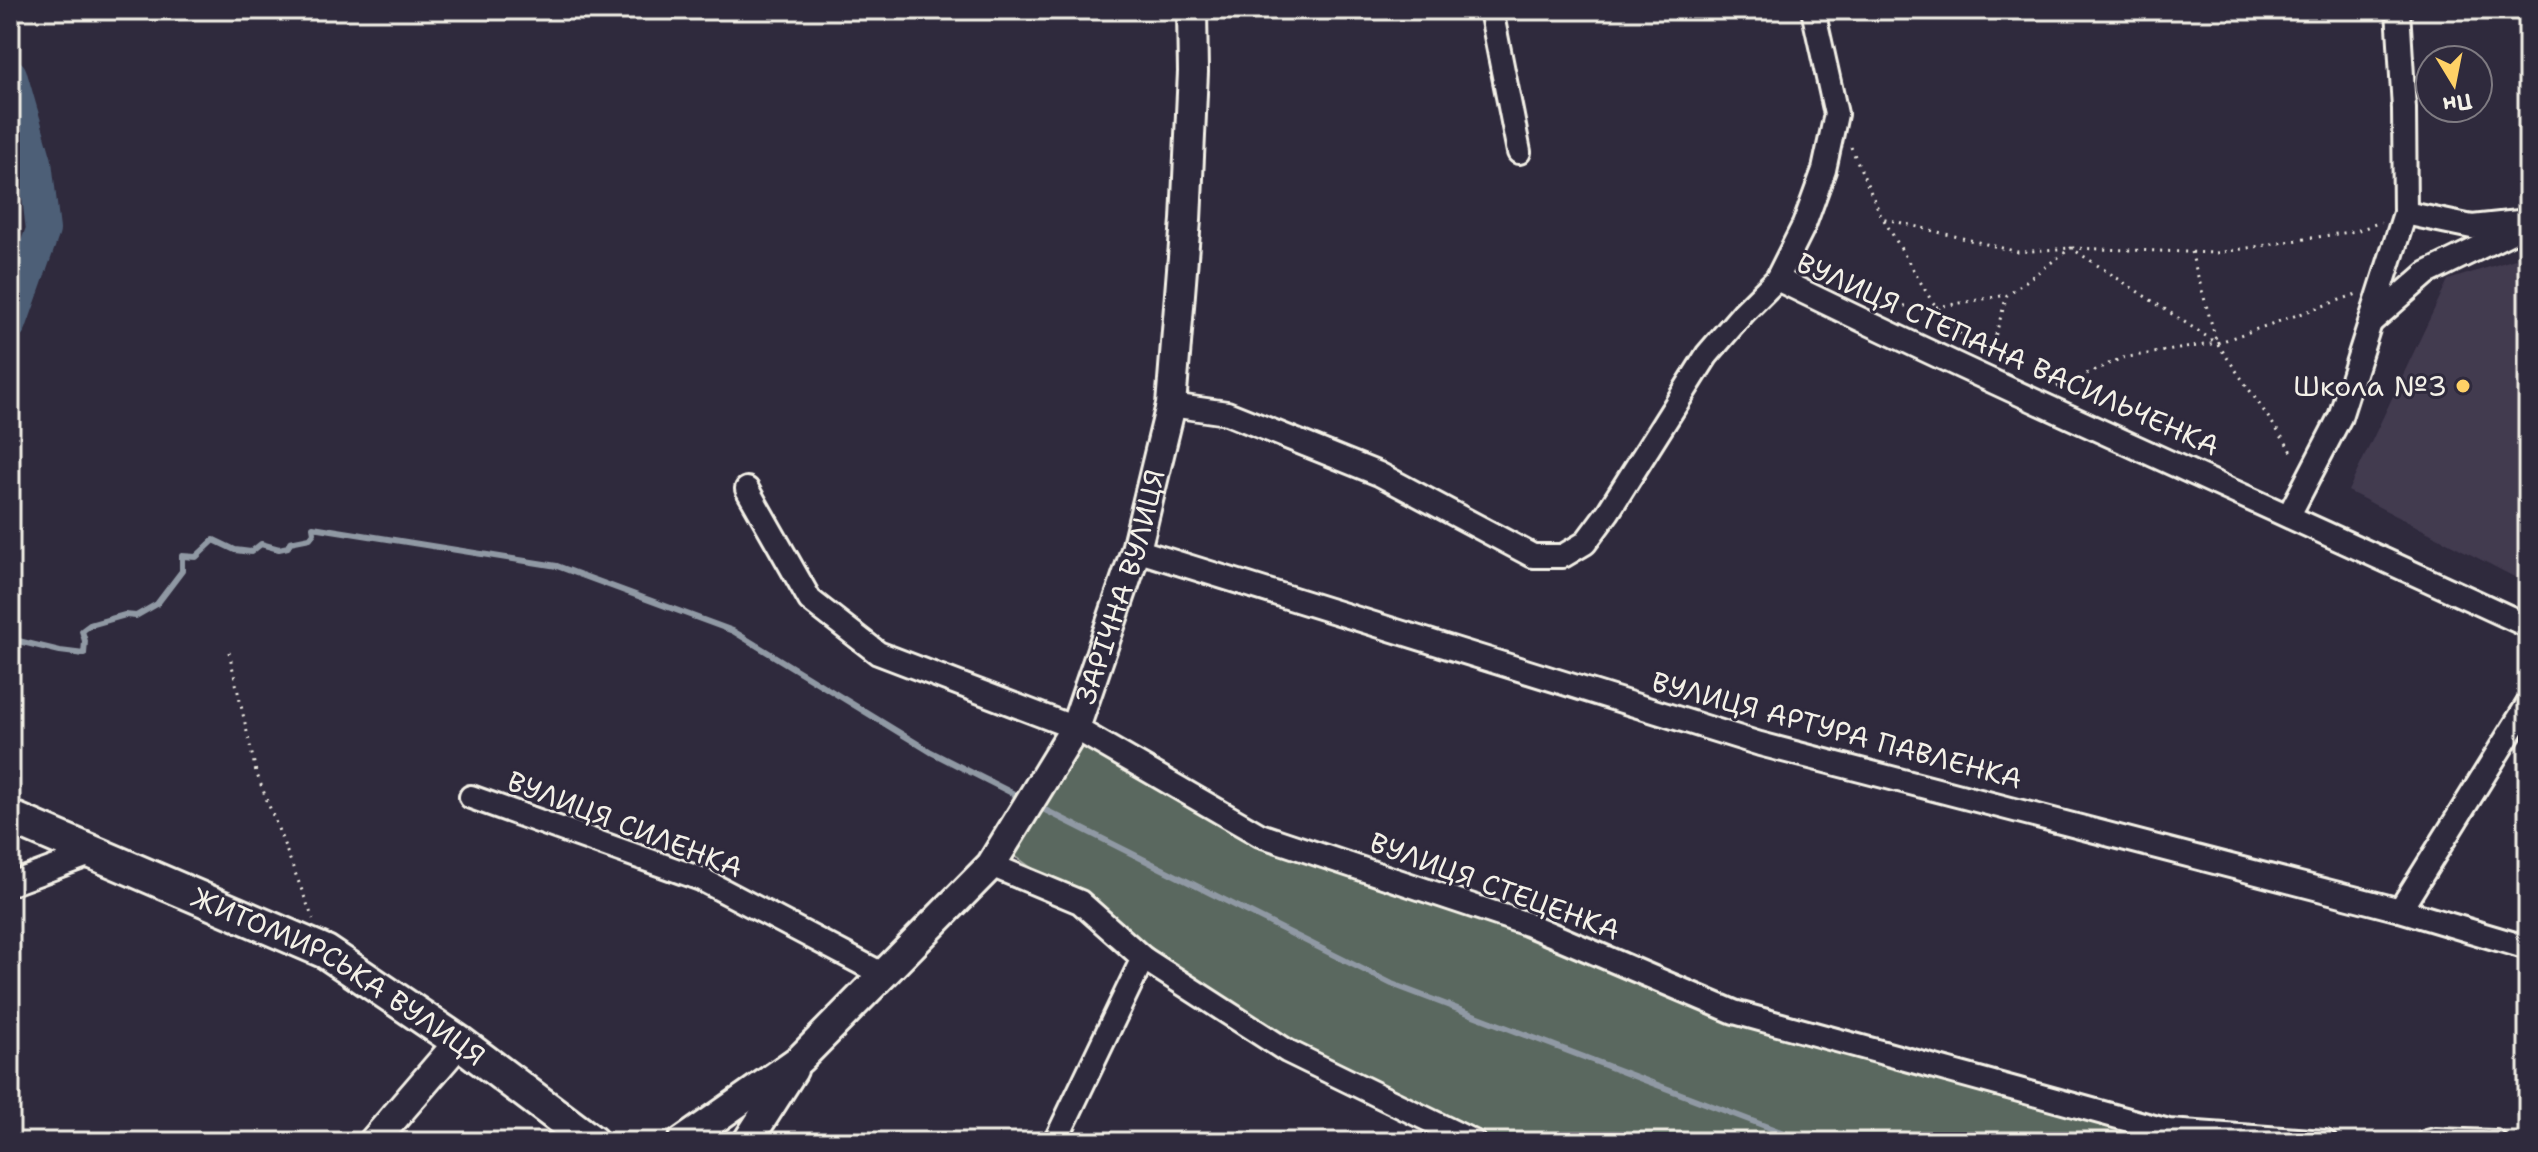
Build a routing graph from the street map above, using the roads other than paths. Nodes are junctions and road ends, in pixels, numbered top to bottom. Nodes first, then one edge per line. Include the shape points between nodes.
1 (1192, 10) edge
2 (1491, 10) edge
3 (1813, 10) edge
4 (2398, 10) edge
5 (1519, 152) dead end
6 (2405, 213) junction
7 (2528, 222) edge
8 (1777, 279) junction
9 (2370, 323) junction
10 (1171, 405) junction
11 (747, 489) dead end
12 (2289, 515) junction
13 (1136, 550) junction
14 (2528, 626) edge
15 (2528, 704) edge
16 (1075, 728) junction
17 (471, 797) dead end
18 (10, 817) edge
19 (82, 846) junction
20 (991, 865) junction
21 (10, 884) edge
22 (2400, 910) junction
23 (2528, 948) edge
24 (1143, 958) junction
25 (884, 975) junction
26 (459, 1042) junction
27 (800, 1059) junction
28 (373, 1142) edge
29 (592, 1142) edge
30 (682, 1142) edge
31 (747, 1142) edge
32 (1055, 1142) edge
33 (1474, 1142) edge
34 (2325, 1142) edge
35 (2427, 1142) edge
36 (2495, 1142) edge

1 - 10 street, ЗАРІЧНА ВУЛИЦЯ via 1186,220
2 - 5 street
3 - 8 street via 1836,114 1824,170
4 - 6 street
6 - 7 street via 2472,227
6 - 9 street
7 - 9 street via 2427,273
8 - 10 street, ВУЛИЦЯ СТЕПАНА ВАСИЛЬЧЕНКА via 1707,355 1585,543 1563,556 1533,556 1379,474 1227,413
8 - 12 street, ВУЛИЦЯ СТЕПАНА ВАСИЛЬЧЕНКА
9 - 12 street via 2340,417
10 - 13 street, ЗАРІЧНА ВУЛИЦЯ
11 - 16 street, ВУЛИЦЯ СТЕЦЕНКА via 810,600 878,653
12 - 14 street, ВУЛИЦЯ СТЕПАНА ВАСИЛЬЧЕНКА
13 - 16 street, ЗАРІЧНА ВУЛИЦЯ
13 - 22 street, ВУЛИЦЯ АРТУРА ПАВЛЕНКА via 1760,744
15 - 22 street
16 - 20 street, ЗАРІЧНА ВУЛИЦЯ
16 - 34 street, ВУЛИЦЯ СТЕЦЕНКА via 1260,835 1527,924 1734,1012 2169,1131
17 - 25 street, ВУЛИЦЯ СИЛЕНКА via 701,879
18 - 19 main road, ЖИТОМИРСЬКА ВУЛИЦЯ
19 - 21 street
19 - 26 main road, ЖИТОМИРСЬКА ВУЛИЦЯ via 326,952
20 - 24 street via 1080,902
20 - 25 street, ЗАРІЧНА ВУЛИЦЯ
22 - 23 street, ВУЛИЦЯ АРТУРА ПАВЛЕНКА
24 - 32 street
24 - 33 street via 1287,1051
25 - 27 street, ЗАРІЧНА ВУЛИЦЯ
26 - 28 street
26 - 29 main road, ЖИТОМИРСЬКА ВУЛИЦЯ
27 - 30 street, ЗАРІЧНА ВУЛИЦЯ
27 - 31 street, ЗАРІЧНА ВУЛИЦЯ
35 - 36 street

